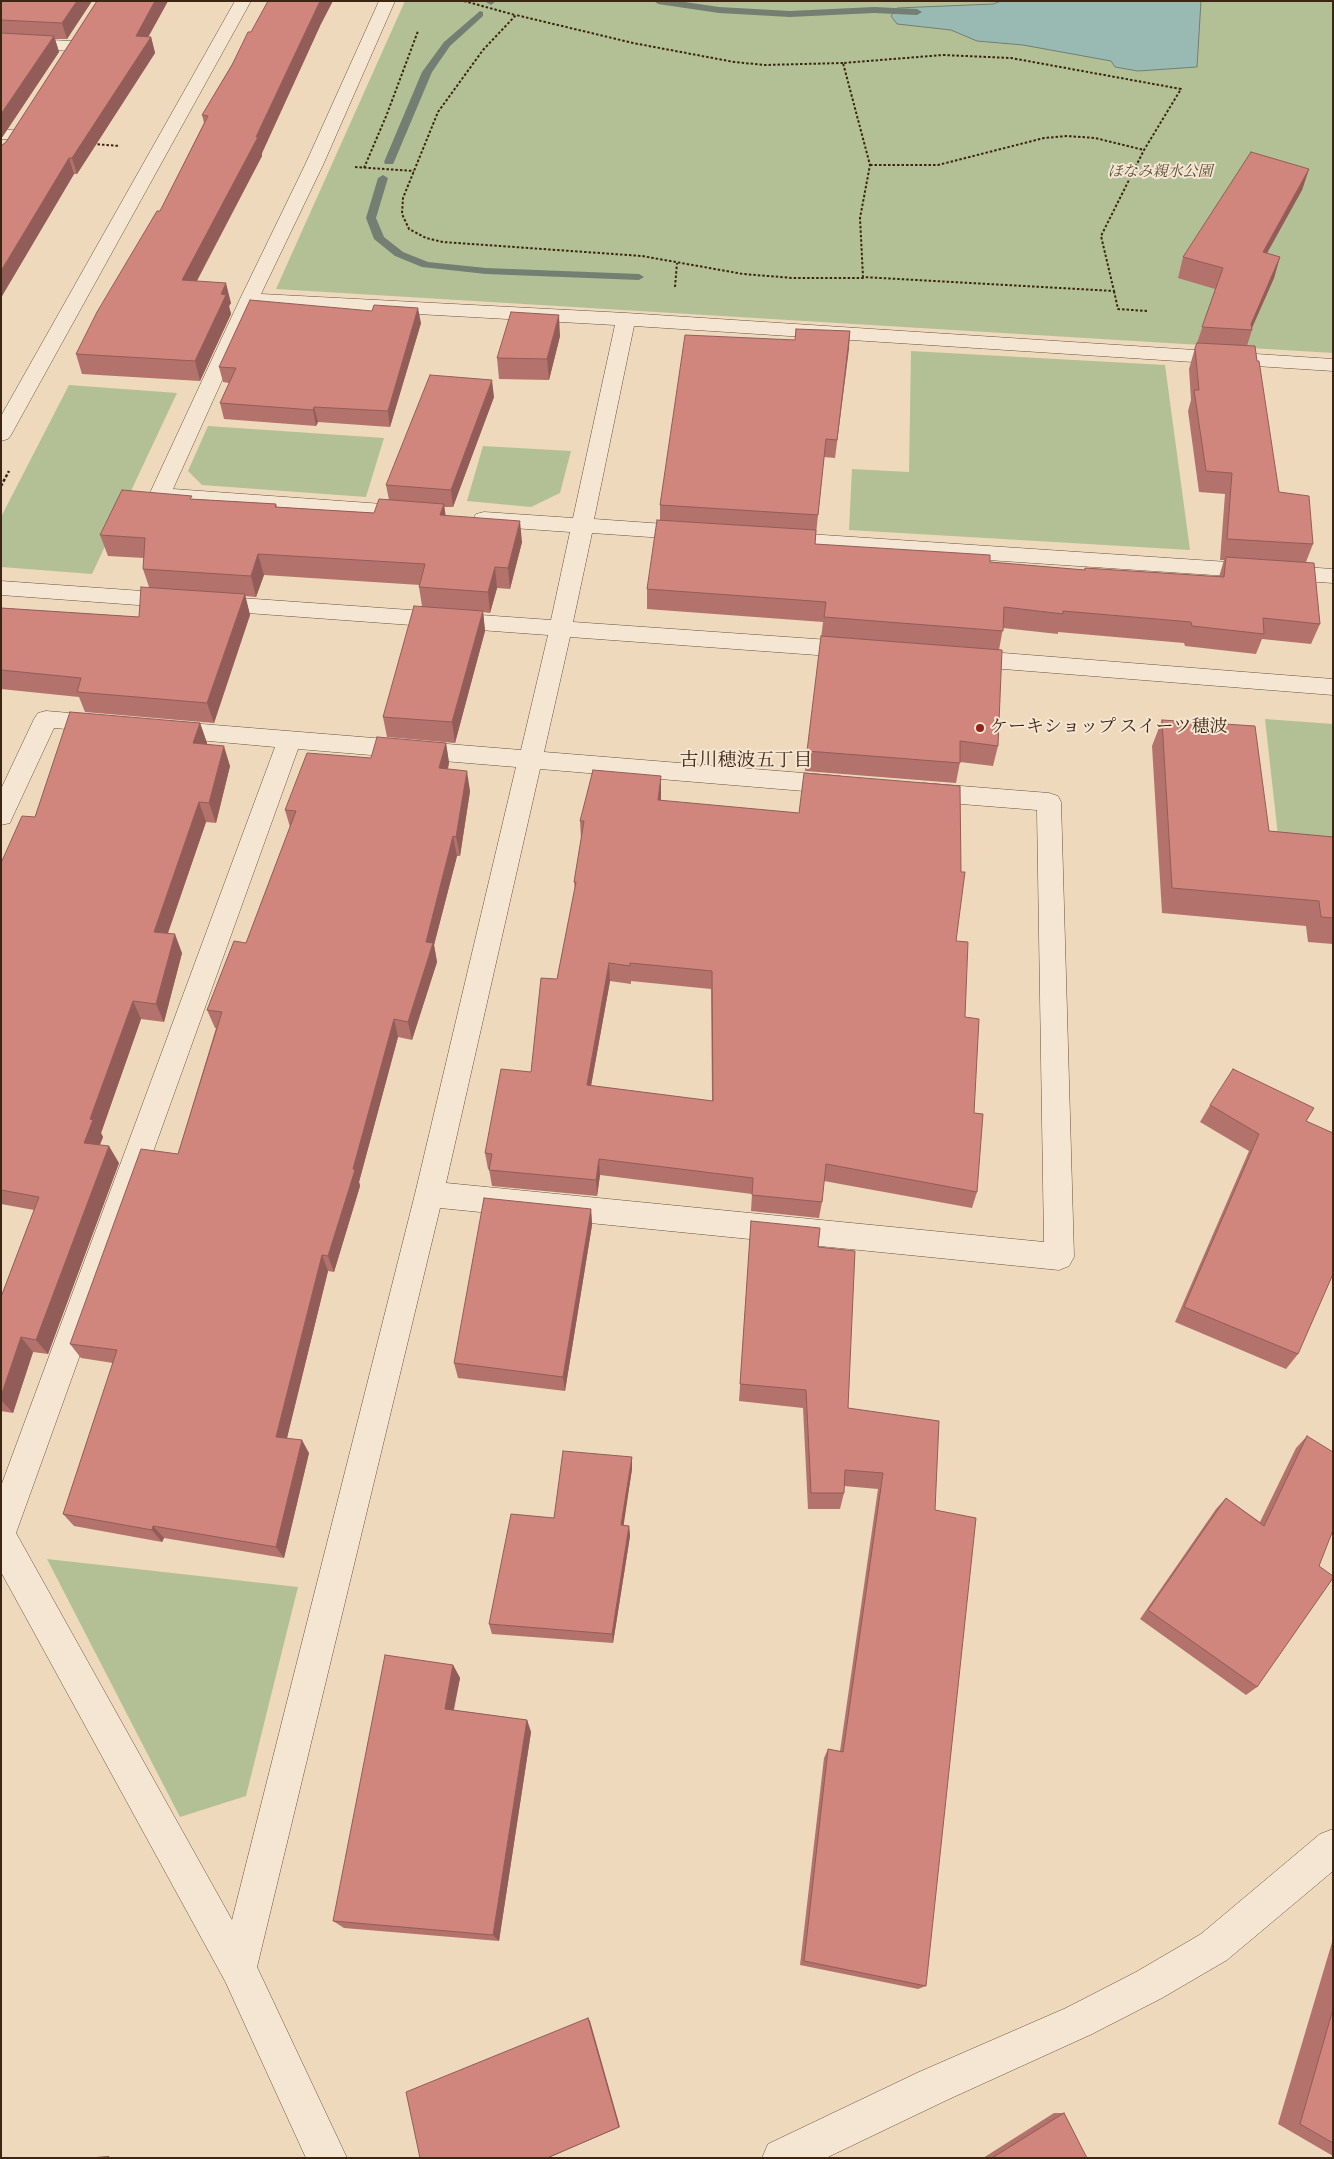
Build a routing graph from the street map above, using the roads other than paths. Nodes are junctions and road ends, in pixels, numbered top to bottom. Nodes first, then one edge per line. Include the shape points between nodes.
1 (243, 1) edge
2 (387, 1) edge
3 (83, 31) edge
4 (1, 43) edge
5 (73, 46) junction
6 (63, 62) edge
7 (26, 119) edge
8 (7, 140) edge
9 (249, 299) junction
10 (626, 319) junction
11 (1333, 365) edge
12 (1, 435) edge
13 (435, 515) edge
14 (464, 517) edge
15 (582, 526) junction
16 (711, 534) edge
17 (760, 538) edge
18 (1333, 576) edge
19 (1, 588) edge
20 (561, 627) junction
21 (878, 652) edge
22 (947, 657) edge
23 (1333, 687) edge
24 (290, 739) junction
25 (530, 759) junction
26 (863, 787) edge
27 (902, 790) edge
28 (1, 816) edge
29 (429, 1194) junction
30 (1, 1530) edge
31 (1, 1539) edge
32 (1333, 1847) edge
33 (238, 1968) junction
34 (326, 2158) edge
35 (782, 2158) edge

1 - 12 street
2 - 9 street via 314,165
3 - 5 street
4 - 5 street
5 - 6 street
7 - 8 street
9 - 10 street
9 - 13 street via 160,495
10 - 11 street
10 - 15 street
14 - 15 street
15 - 16 street
15 - 20 street
17 - 18 street
19 - 20 street
20 - 21 street
20 - 25 street
22 - 23 street
24 - 25 street
24 - 28 street via 46,719
24 - 30 street
25 - 26 street
25 - 29 street
27 - 29 street via 1049,802 1059,1257
29 - 33 street
31 - 33 street
32 - 35 street via 1214,1947 1149,1985 1080,2021
33 - 34 street

